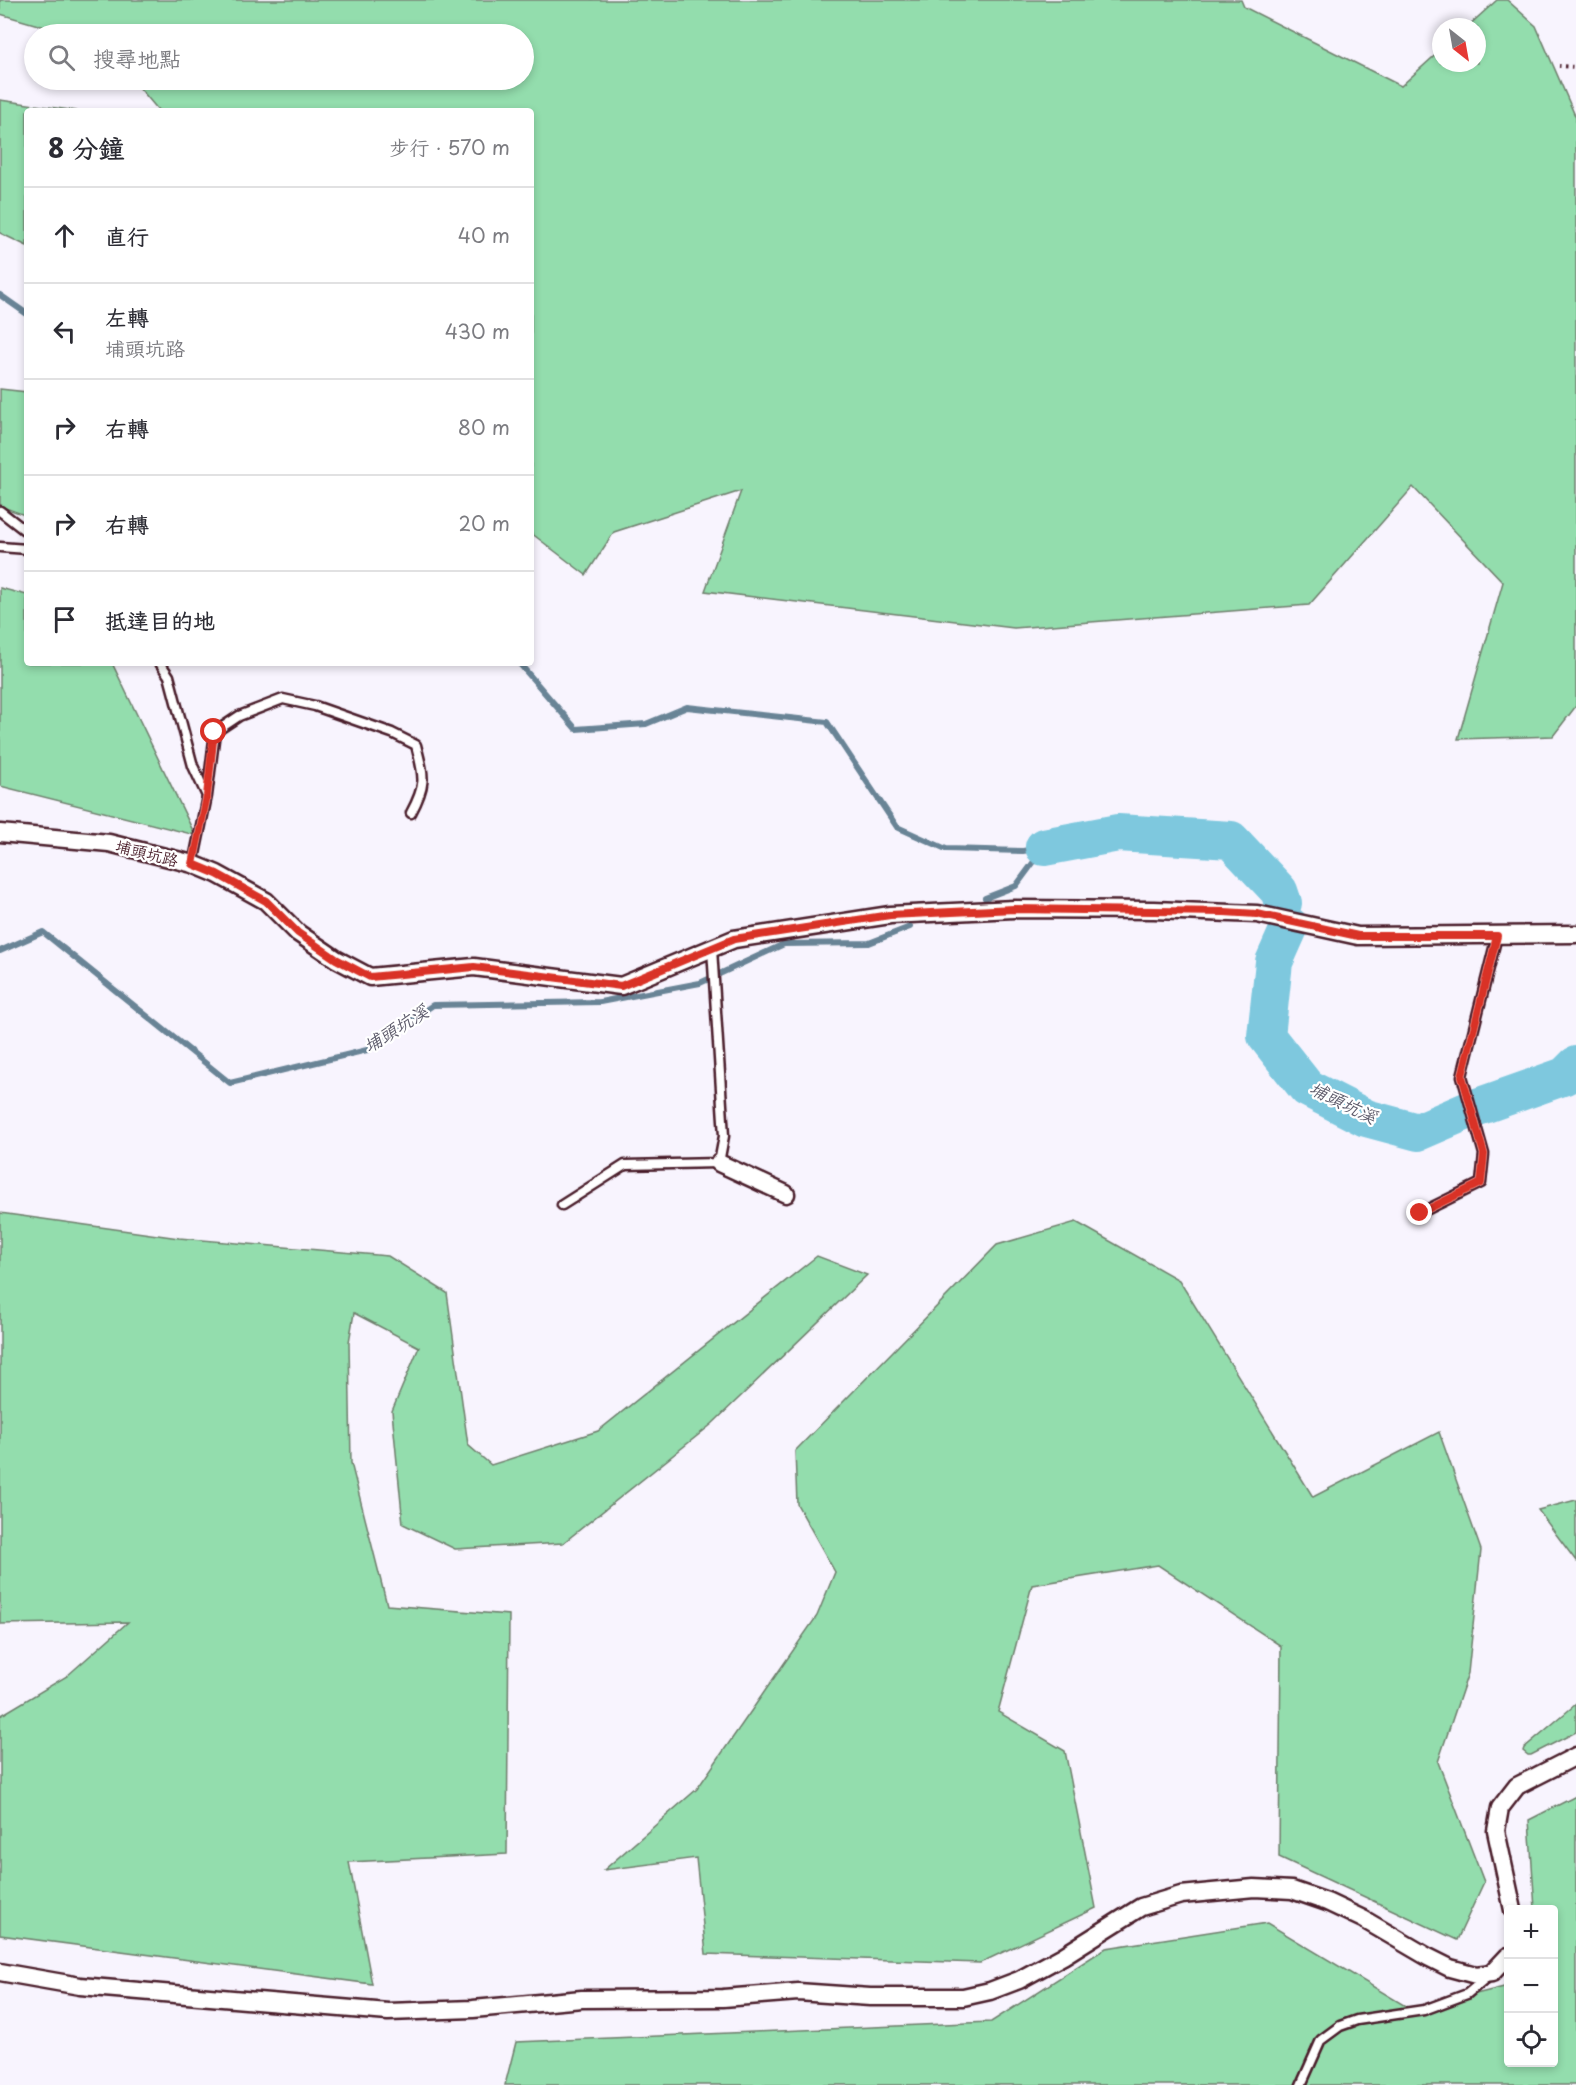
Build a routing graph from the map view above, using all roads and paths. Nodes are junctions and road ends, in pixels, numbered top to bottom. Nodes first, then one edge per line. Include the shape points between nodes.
1 (1559, 66) dead end
2 (1576, 66) edge
3 (0, 511) edge
4 (24, 530) edge
5 (0, 547) edge
6 (24, 549) edge
7 (162, 666) edge
8 (207, 796) junction
9 (411, 813) dead end
10 (0, 833) edge
11 (193, 864) junction
12 (1576, 934) edge
13 (1497, 936) junction
14 (713, 955) junction
15 (718, 1163) junction
16 (786, 1194) dead end
17 (562, 1205) dead end
18 (1420, 1213) dead end
19 (1576, 1756) edge
20 (1512, 1905) edge
21 (1506, 1959) edge
22 (0, 1972) edge
23 (1492, 1972) junction
24 (1301, 2085) edge

1 - 2 path
3 - 4 lane
5 - 6 lane
7 - 8 lane via 169,676 193,766
8 - 9 lane via 214,732 239,716 283,699 315,706 416,745 422,792
8 - 11 lane
10 - 11 street, 埔頭坑路 via 109,843
11 - 14 street, 埔頭坑路 via 266,901 298,933 370,977 474,967 621,986
12 - 13 street, 埔頭坑路
13 - 14 street, 埔頭坑路 via 1358,936 1257,914 1224,912 1014,909 890,915 734,939
13 - 18 lane via 1462,1076 1484,1154 1481,1183
14 - 15 lane via 724,1136
15 - 16 street
15 - 17 lane via 625,1166
19 - 20 street via 1517,1786 1500,1808 1496,1831
21 - 23 street
22 - 23 street via 80,1986 388,2012 798,1992 870,1998 963,1997 1019,1980 1141,1907 1181,1895 1254,1888 1292,1890 1327,1902 1450,1968 1476,1975
23 - 24 lane via 1467,1994 1424,2010 1340,2026 1321,2040

